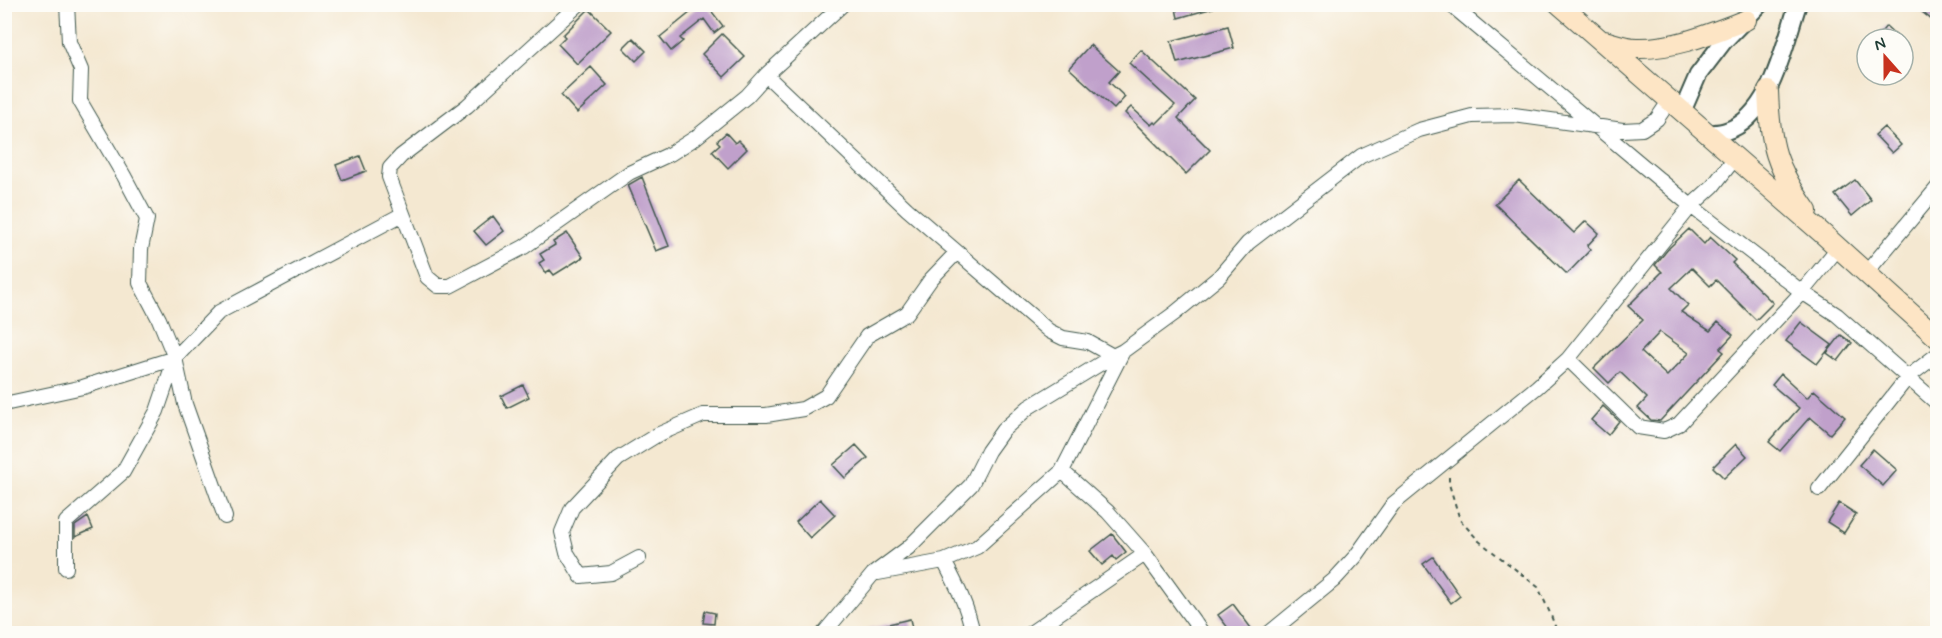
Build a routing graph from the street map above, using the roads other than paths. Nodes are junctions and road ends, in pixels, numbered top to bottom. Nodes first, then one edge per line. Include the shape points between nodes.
1 (67, 4) edge
2 (579, 4) edge
3 (843, 4) edge
4 (1450, 4) edge
5 (1559, 4) edge
6 (1760, 4) edge
7 (1798, 4) edge
8 (1746, 20) junction
9 (1602, 41) junction
10 (766, 75) junction
11 (1768, 91) junction
12 (1676, 106) junction
13 (1599, 128) junction
14 (1707, 134) junction
15 (1735, 158) junction
16 (1938, 187) edge
17 (1691, 206) junction
18 (403, 214) junction
19 (1823, 234) junction
20 (1838, 248) junction
21 (957, 252) junction
22 (1866, 273) junction
23 (1802, 292) junction
24 (1938, 338) edge
25 (1118, 354) junction
26 (1938, 354) edge
27 (175, 358) junction
28 (1568, 359) junction
29 (1908, 377) junction
30 (4, 404) edge
31 (1938, 404) edge
32 (1062, 471) junction
33 (1819, 489) dead end
34 (225, 517) dead end
35 (1145, 554) junction
36 (639, 558) dead end
37 (944, 561) junction
38 (66, 568) dead end
39 (873, 574) junction
40 (823, 633) edge
41 (973, 633) edge
42 (1029, 633) edge
43 (1203, 633) edge
44 (1268, 633) edge

1 - 27 street via 69,42 81,70 80,100 147,219 140,283
2 - 18 street via 467,106 390,168 389,177
3 - 10 street
4 - 13 street
5 - 9 main road
6 - 8 street
7 - 11 street
8 - 9 main road via 1692,40 1655,47 1635,48
8 - 12 street via 1724,41
9 - 12 main road
10 - 18 street via 719,120 670,154 629,173 524,247 450,286 438,286 427,277
10 - 21 street
11 - 14 street via 1759,108 1745,120 1726,131
11 - 19 main road via 1774,153 1785,177
12 - 13 street via 1642,129
12 - 14 main road
13 - 17 street
13 - 25 street via 1514,115 1472,116 1419,130 1361,156 1248,243 1219,276
14 - 15 main road
15 - 17 street
15 - 19 main road
16 - 22 street
17 - 23 street
17 - 28 street
18 - 27 street via 219,312
19 - 20 main road
20 - 22 main road
20 - 23 street
21 - 25 street via 1049,331
21 - 36 street via 907,313 867,336 826,396 803,409 766,415 703,415 657,435 618,459 572,508 562,532 567,553 581,576 611,573
22 - 24 main road
23 - 28 street via 1679,424 1664,431 1638,427
23 - 29 street via 1837,315
25 - 32 street
25 - 39 street via 1029,407 1003,430 971,485 908,548
26 - 29 street
27 - 30 street via 82,387
27 - 34 street via 185,404
27 - 38 street via 157,411 123,472 66,522
28 - 44 street via 1393,504 1334,580
29 - 31 street
29 - 33 street
32 - 35 street via 1108,512
32 - 37 street via 977,547
35 - 42 street
35 - 43 street
37 - 39 street
37 - 41 street
39 - 40 street

